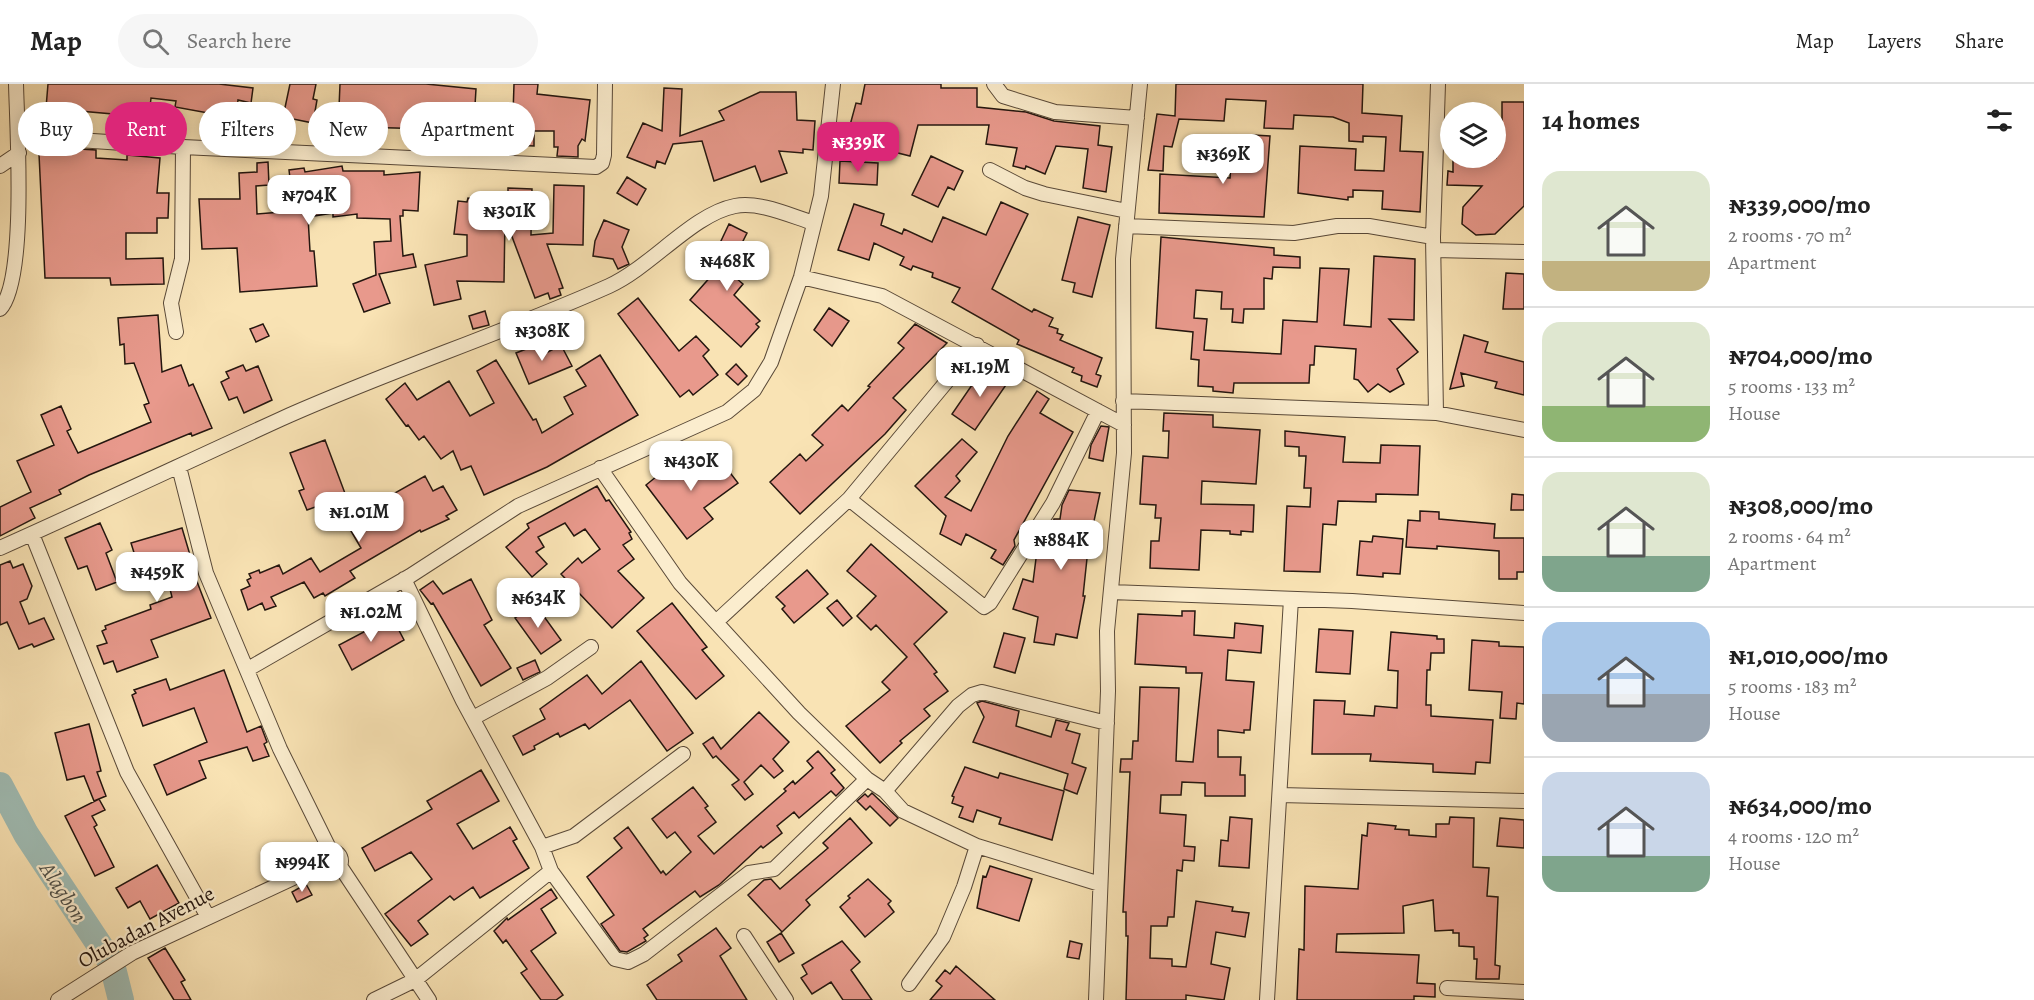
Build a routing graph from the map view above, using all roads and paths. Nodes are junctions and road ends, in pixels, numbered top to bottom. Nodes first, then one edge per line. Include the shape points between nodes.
1 (16, 84) edge
2 (605, 84) edge
3 (833, 84) edge
4 (994, 84) edge
5 (1140, 84) edge
6 (1438, 84) edge
7 (1137, 118) junction
8 (18, 136) edge
9 (187, 147) edge
10 (18, 154) edge
11 (19, 156) edge
12 (183, 156) edge
13 (0, 166) edge
14 (990, 170) dead end
15 (1127, 211) junction
16 (814, 223) junction
17 (1126, 226) junction
18 (1434, 243) junction
19 (1524, 252) edge
20 (801, 277) junction
21 (0, 309) edge
22 (176, 332) dead end
23 (977, 345) junction
24 (1123, 401) junction
25 (1098, 411) junction
26 (1436, 413) junction
27 (1124, 425) junction
28 (1524, 430) edge
29 (179, 467) junction
30 (600, 468) junction
31 (849, 499) junction
32 (32, 534) junction
33 (0, 548) edge
34 (404, 579) junction
35 (1111, 592) junction
36 (1291, 599) junction
37 (1524, 613) edge
38 (717, 621) junction
39 (591, 647) dead end
40 (248, 669) junction
41 (473, 718) junction
42 (1107, 723) junction
43 (683, 754) dead end
44 (867, 779) junction
45 (885, 791) junction
46 (1280, 795) junction
47 (1524, 801) edge
48 (977, 846) junction
49 (542, 847) junction
50 (330, 850) junction
51 (321, 865) junction
52 (340, 866) junction
53 (551, 871) junction
54 (1100, 884) junction
55 (208, 917) junction
56 (744, 936) dead end
57 (415, 980) junction
58 (909, 984) dead end
59 (1447, 988) dead end
60 (1524, 992) edge
61 (58, 1000) edge
62 (374, 1000) edge
63 (429, 1000) edge
64 (786, 1000) edge
65 (1096, 1000) edge
66 (1268, 1000) edge

1 - 8 street
2 - 9 street via 604,155 596,167
3 - 16 street via 821,196
4 - 7 street via 1003,96 1055,112
5 - 7 street
6 - 18 street
7 - 15 street
10 - 13 street
11 - 21 street via 15,275
12 - 22 street via 182,259 171,303
14 - 15 street via 1044,195
15 - 17 street
16 - 20 street
16 - 29 street via 765,208 736,206 718,212 619,281 282,419
17 - 18 street via 1294,233 1337,226 1370,226
17 - 24 street
18 - 19 street
18 - 26 street
20 - 23 street via 882,296
20 - 30 street via 771,362 754,390 727,412
23 - 25 street
23 - 31 street
24 - 26 street
24 - 27 street
25 - 27 street
25 - 31 street via 1053,503 984,608
26 - 28 street
27 - 35 street
29 - 32 street
29 - 40 street via 206,573
30 - 34 street via 518,506
30 - 38 street via 680,583
31 - 38 street
32 - 33 street
32 - 55 street via 127,772
34 - 40 street
34 - 41 street
35 - 36 street
35 - 42 street
36 - 37 street
36 - 46 street
38 - 44 street via 799,713
39 - 41 street via 547,678
40 - 50 street via 280,749
41 - 49 street
42 - 45 street via 982,692 972,695
42 - 54 street
43 - 49 street via 574,836
44 - 45 street
44 - 53 street via 774,869 748,873 644,954 628,962 615,960
45 - 48 street via 912,817
46 - 47 street
46 - 66 street
48 - 54 street
48 - 58 street via 943,937
49 - 53 street
50 - 51 street via 322,855
50 - 52 street via 339,853
51 - 52 street via 333,871
51 - 55 street, Olubadan Avenue
52 - 57 street
53 - 57 street
54 - 65 street
55 - 61 street, Olubadan Avenue via 104,968
56 - 64 street
57 - 62 street
57 - 63 street
59 - 60 street

